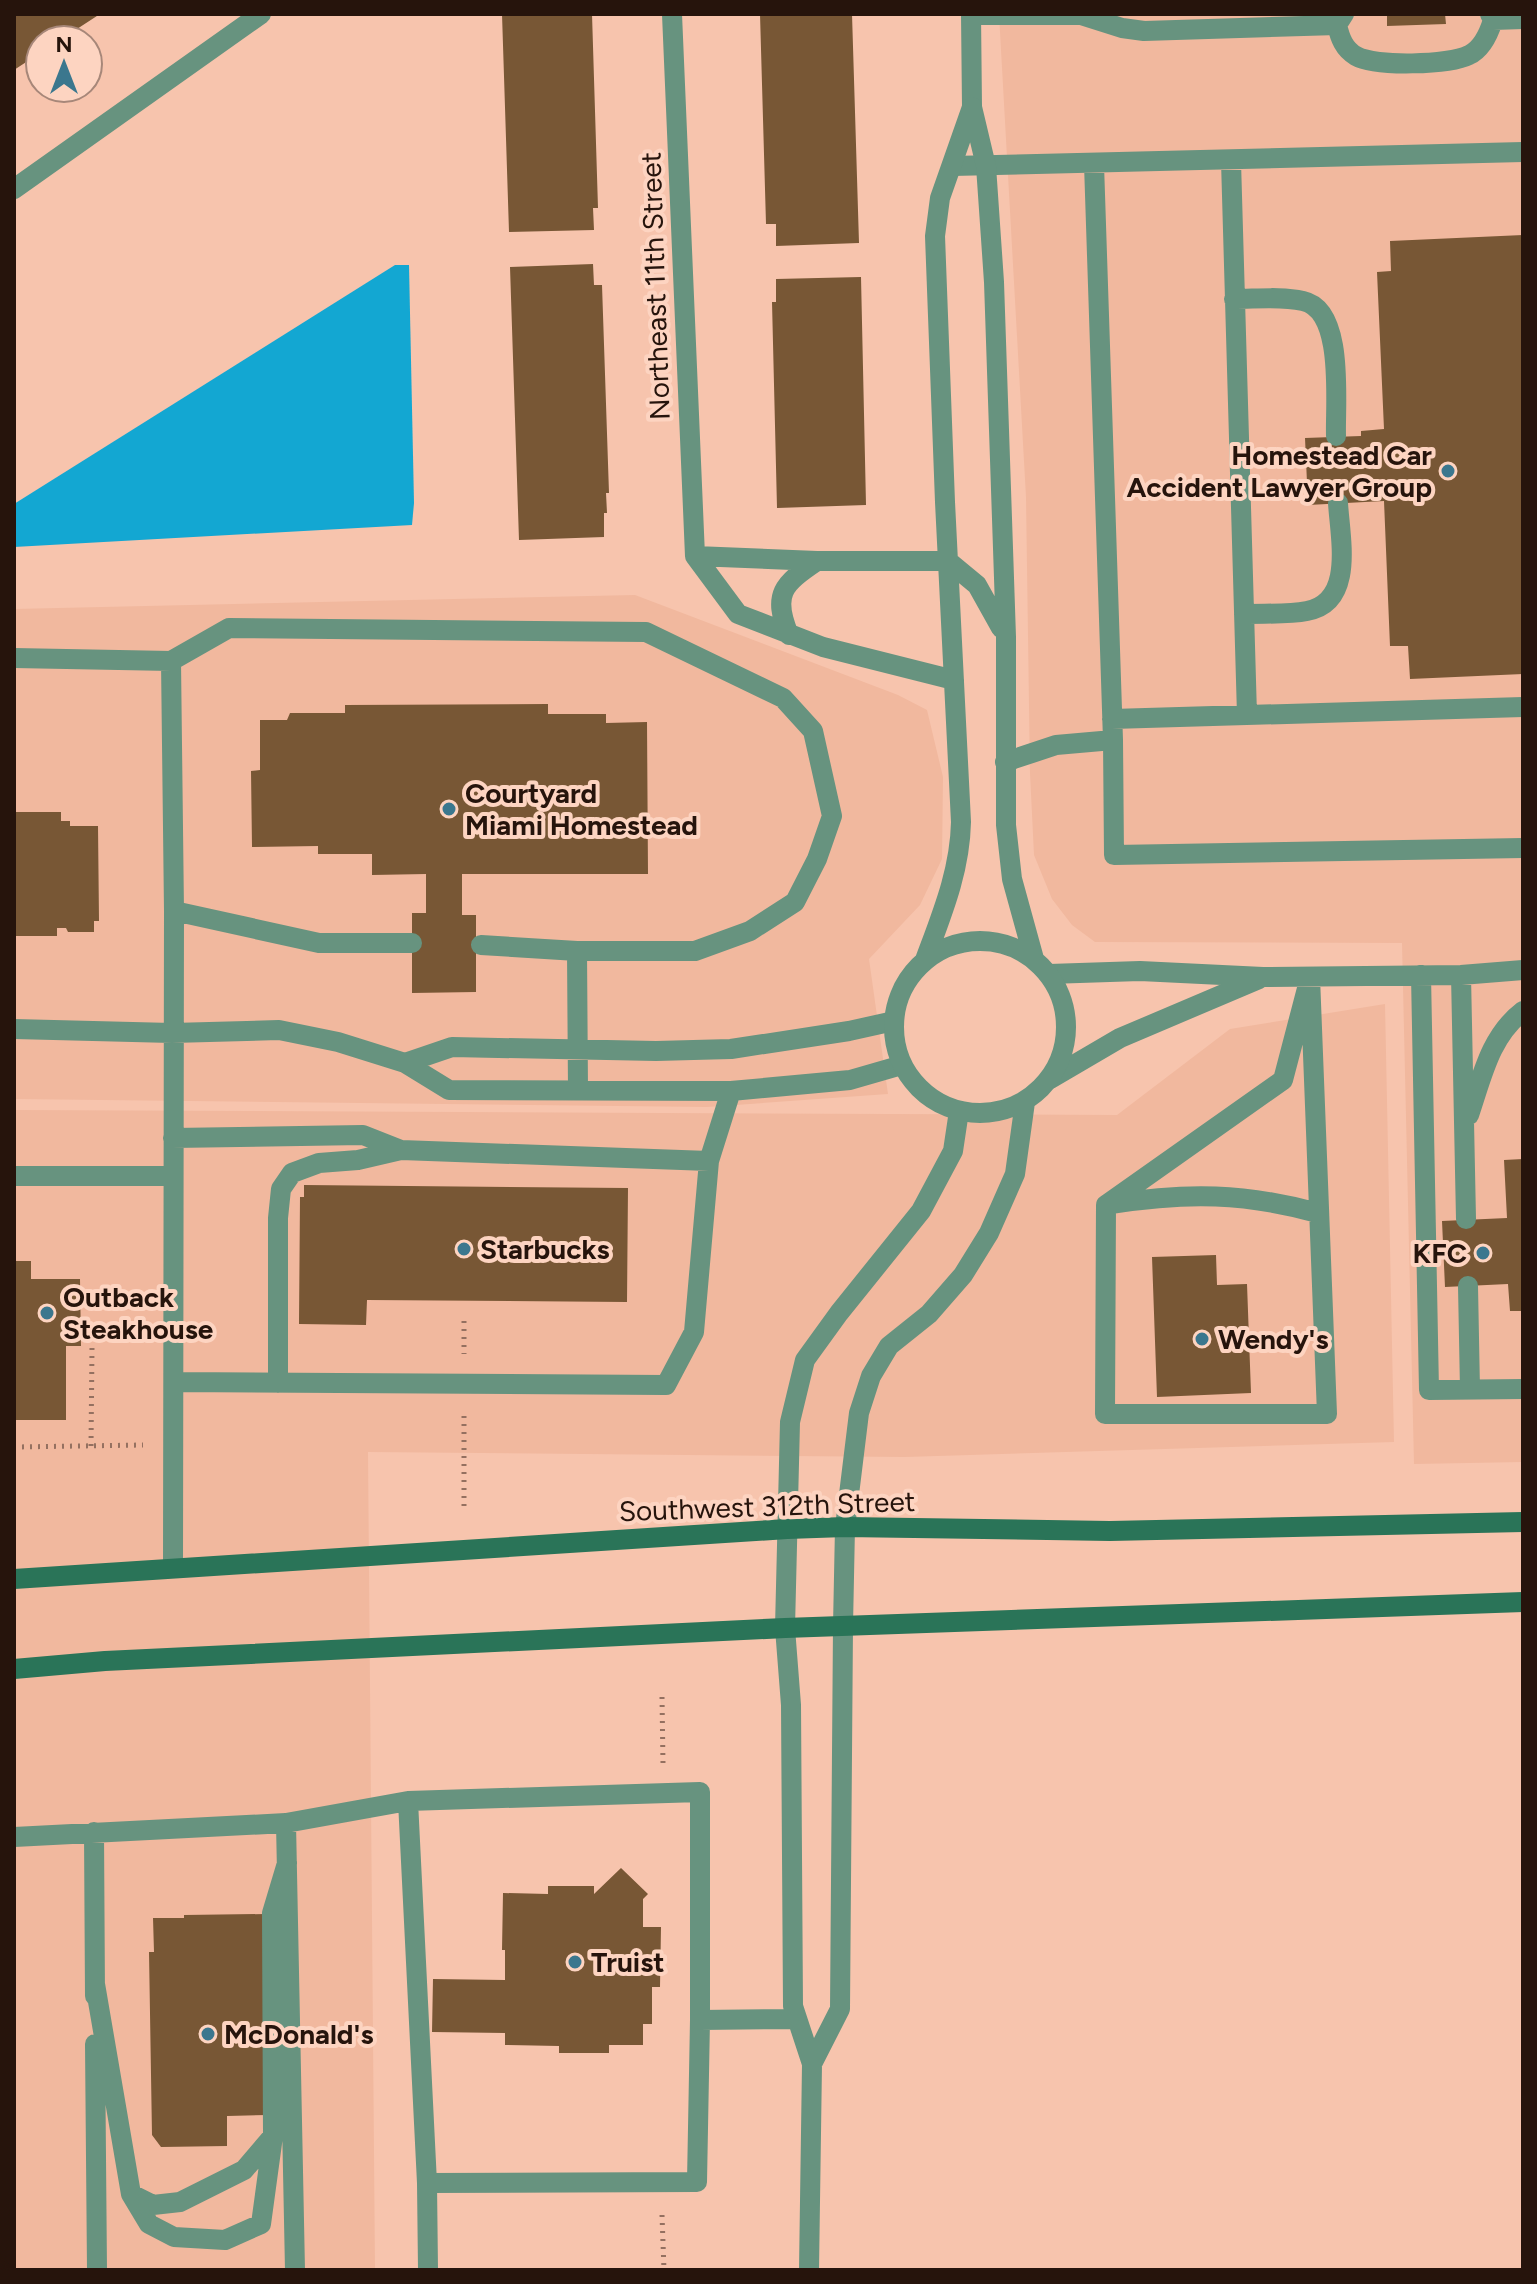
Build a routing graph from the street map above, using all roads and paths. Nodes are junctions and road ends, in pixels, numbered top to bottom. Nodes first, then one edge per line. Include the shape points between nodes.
1 (261, 14) edge
2 (672, 14) edge
3 (971, 15) edge
4 (1492, 17) edge
5 (1340, 19) edge
6 (1523, 19) edge
7 (972, 107) junction
8 (1523, 152) edge
9 (1231, 161) junction
10 (1094, 164) junction
11 (952, 166) junction
12 (986, 166) junction
13 (14, 189) edge
14 (1234, 299) junction
15 (1336, 436) dead end
16 (1302, 491) dead end
17 (1266, 492) dead end
18 (1338, 503) dead end
19 (695, 556) junction
20 (817, 561) junction
21 (948, 561) junction
22 (1244, 614) junction
23 (789, 635) junction
24 (1006, 637) junction
25 (14, 658) edge
26 (171, 661) junction
27 (954, 680) junction
28 (1523, 707) edge
29 (1247, 715) junction
30 (1112, 719) junction
31 (1113, 740) junction
32 (1005, 762) junction
33 (1523, 848) edge
34 (174, 911) junction
35 (412, 943) dead end
36 (481, 945) dead end
37 (577, 951) junction
38 (1034, 959) junction
39 (925, 960) junction
40 (1523, 970) edge
41 (1049, 974) junction
42 (1421, 975) junction
43 (1461, 975) junction
44 (1263, 977) junction
45 (1310, 977) junction
46 (1523, 1011) edge
47 (894, 1021) junction
48 (14, 1029) edge
49 (172, 1033) junction
50 (578, 1048) junction
51 (405, 1063) junction
52 (902, 1065) junction
53 (1050, 1079) junction
54 (578, 1090) junction
55 (731, 1091) junction
56 (1025, 1102) junction
57 (959, 1111) junction
58 (1464, 1130) junction
59 (173, 1138) junction
60 (401, 1150) junction
61 (709, 1161) junction
62 (14, 1176) edge
63 (173, 1176) junction
64 (1106, 1205) junction
65 (1318, 1213) junction
66 (1466, 1219) dead end
67 (1468, 1286) dead end
68 (464, 1321) dead end
69 (92, 1348) dead end
70 (464, 1359) dead end
71 (174, 1382) junction
72 (278, 1383) junction
73 (1523, 1389) edge
74 (1470, 1390) junction
75 (464, 1407) dead end
76 (144, 1445) dead end
77 (91, 1446) junction
78 (14, 1447) edge
79 (464, 1511) dead end
80 (1523, 1522) edge
81 (845, 1527) junction
82 (787, 1529) junction
83 (173, 1567) junction
84 (14, 1579) edge
85 (1523, 1602) edge
86 (843, 1626) junction
87 (785, 1628) junction
88 (14, 1669) edge
89 (662, 1697) dead end
90 (664, 1793) junction
91 (408, 1801) junction
92 (286, 1823) junction
93 (94, 1832) junction
94 (14, 1837) edge
95 (287, 1863) junction
96 (95, 1984) junction
97 (797, 2019) junction
98 (700, 2020) junction
99 (812, 2064) junction
100 (273, 2136) junction
101 (662, 2182) junction
102 (427, 2183) junction
103 (131, 2194) junction
104 (97, 2270) edge
105 (295, 2270) edge
106 (428, 2270) edge
107 (664, 2270) edge
108 (809, 2270) edge

1 - 13 street
2 - 19 street, Northeast 11th Street
3 - 5 street via 1081,15 1144,31
3 - 7 street
4 - 5 street via 1484,40 1469,55 1392,63 1354,55 1341,40
4 - 6 street
7 - 11 street
7 - 12 street
8 - 9 street
9 - 10 street
9 - 14 street
10 - 12 street
10 - 30 street
11 - 12 street
11 - 21 street via 940,198 935,236
12 - 24 street
14 - 15 street via 1304,301 1323,313 1334,350
14 - 22 street
16 - 17 path
18 - 22 street via 1341,572 1328,601 1305,611
19 - 20 street
19 - 23 street via 738,614
20 - 21 street
20 - 23 street via 781,593 780,614
21 - 24 street via 977,585
21 - 27 street
22 - 29 street
23 - 27 street
24 - 32 street
25 - 26 street
26 - 34 street
26 - 37 street via 229,628 646,632 783,698 813,731 832,816 795,902 750,931 695,951
27 - 39 street via 961,848
28 - 29 street
29 - 30 street
30 - 31 street
31 - 32 street via 1056,745
31 - 33 street via 1114,855
32 - 38 street via 1012,879
34 - 35 street via 319,943
34 - 49 street
36 - 37 street
37 - 50 street
38 - 39 street via 1004,944 971,941
38 - 41 street
39 - 47 street via 898,998
40 - 43 street
41 - 44 street via 1140,971
41 - 53 street via 1066,1016 1061,1059
42 - 43 street
42 - 45 street
42 - 74 street via 1429,1390
43 - 58 street
44 - 45 street
44 - 53 street via 1120,1038
45 - 64 street via 1283,1080
45 - 65 street
46 - 58 street via 1493,1046
47 - 50 street via 731,1049
47 - 52 street
48 - 49 street
49 - 51 street via 279,1030
49 - 59 street
50 - 51 street via 452,1047
50 - 54 street
51 - 54 street via 449,1090
52 - 55 street via 850,1080
52 - 57 street via 916,1086
53 - 56 street
54 - 55 street
55 - 61 street
56 - 57 street via 1004,1110
56 - 81 street via 1015,1174 989,1233 963,1275 929,1314 889,1346 871,1376 859,1413
57 - 82 street via 953,1151 921,1211 805,1360 790,1422
58 - 66 street
59 - 60 street via 363,1135
59 - 63 street
60 - 61 street
60 - 72 street via 319,1163 292,1173 281,1189
61 - 72 street via 694,1332 666,1385
62 - 63 street
63 - 71 street
64 - 65 street via 1214,1195 1271,1200
64 - 65 street via 1105,1414 1327,1414
67 - 74 street
68 - 70 path
69 - 77 path
71 - 72 street
71 - 83 street
73 - 74 street
75 - 79 path
76 - 77 path
77 - 78 path
80 - 81 main road, Southwest 312th Street via 1110,1531
81 - 82 main road, Southwest 312th Street
81 - 86 street
82 - 83 main road, Southwest 312th Street
82 - 87 street
83 - 84 main road, Southwest 312th Street
85 - 86 main road
86 - 87 main road
86 - 99 street via 840,2009
87 - 88 main road
87 - 97 street
89 - 90 path
90 - 91 street
90 - 98 street via 700,1792
91 - 92 street
91 - 102 street
92 - 93 street
92 - 95 street
93 - 94 street
93 - 96 street
95 - 100 street via 272,1913
95 - 105 street
96 - 103 street
96 - 104 street
97 - 98 street
97 - 99 street
98 - 101 street via 697,2182
99 - 108 street
100 - 103 street via 244,2170 180,2202 153,2205
100 - 103 street via 261,2224 225,2240 174,2237 149,2224
101 - 102 street
101 - 107 path
102 - 106 street

